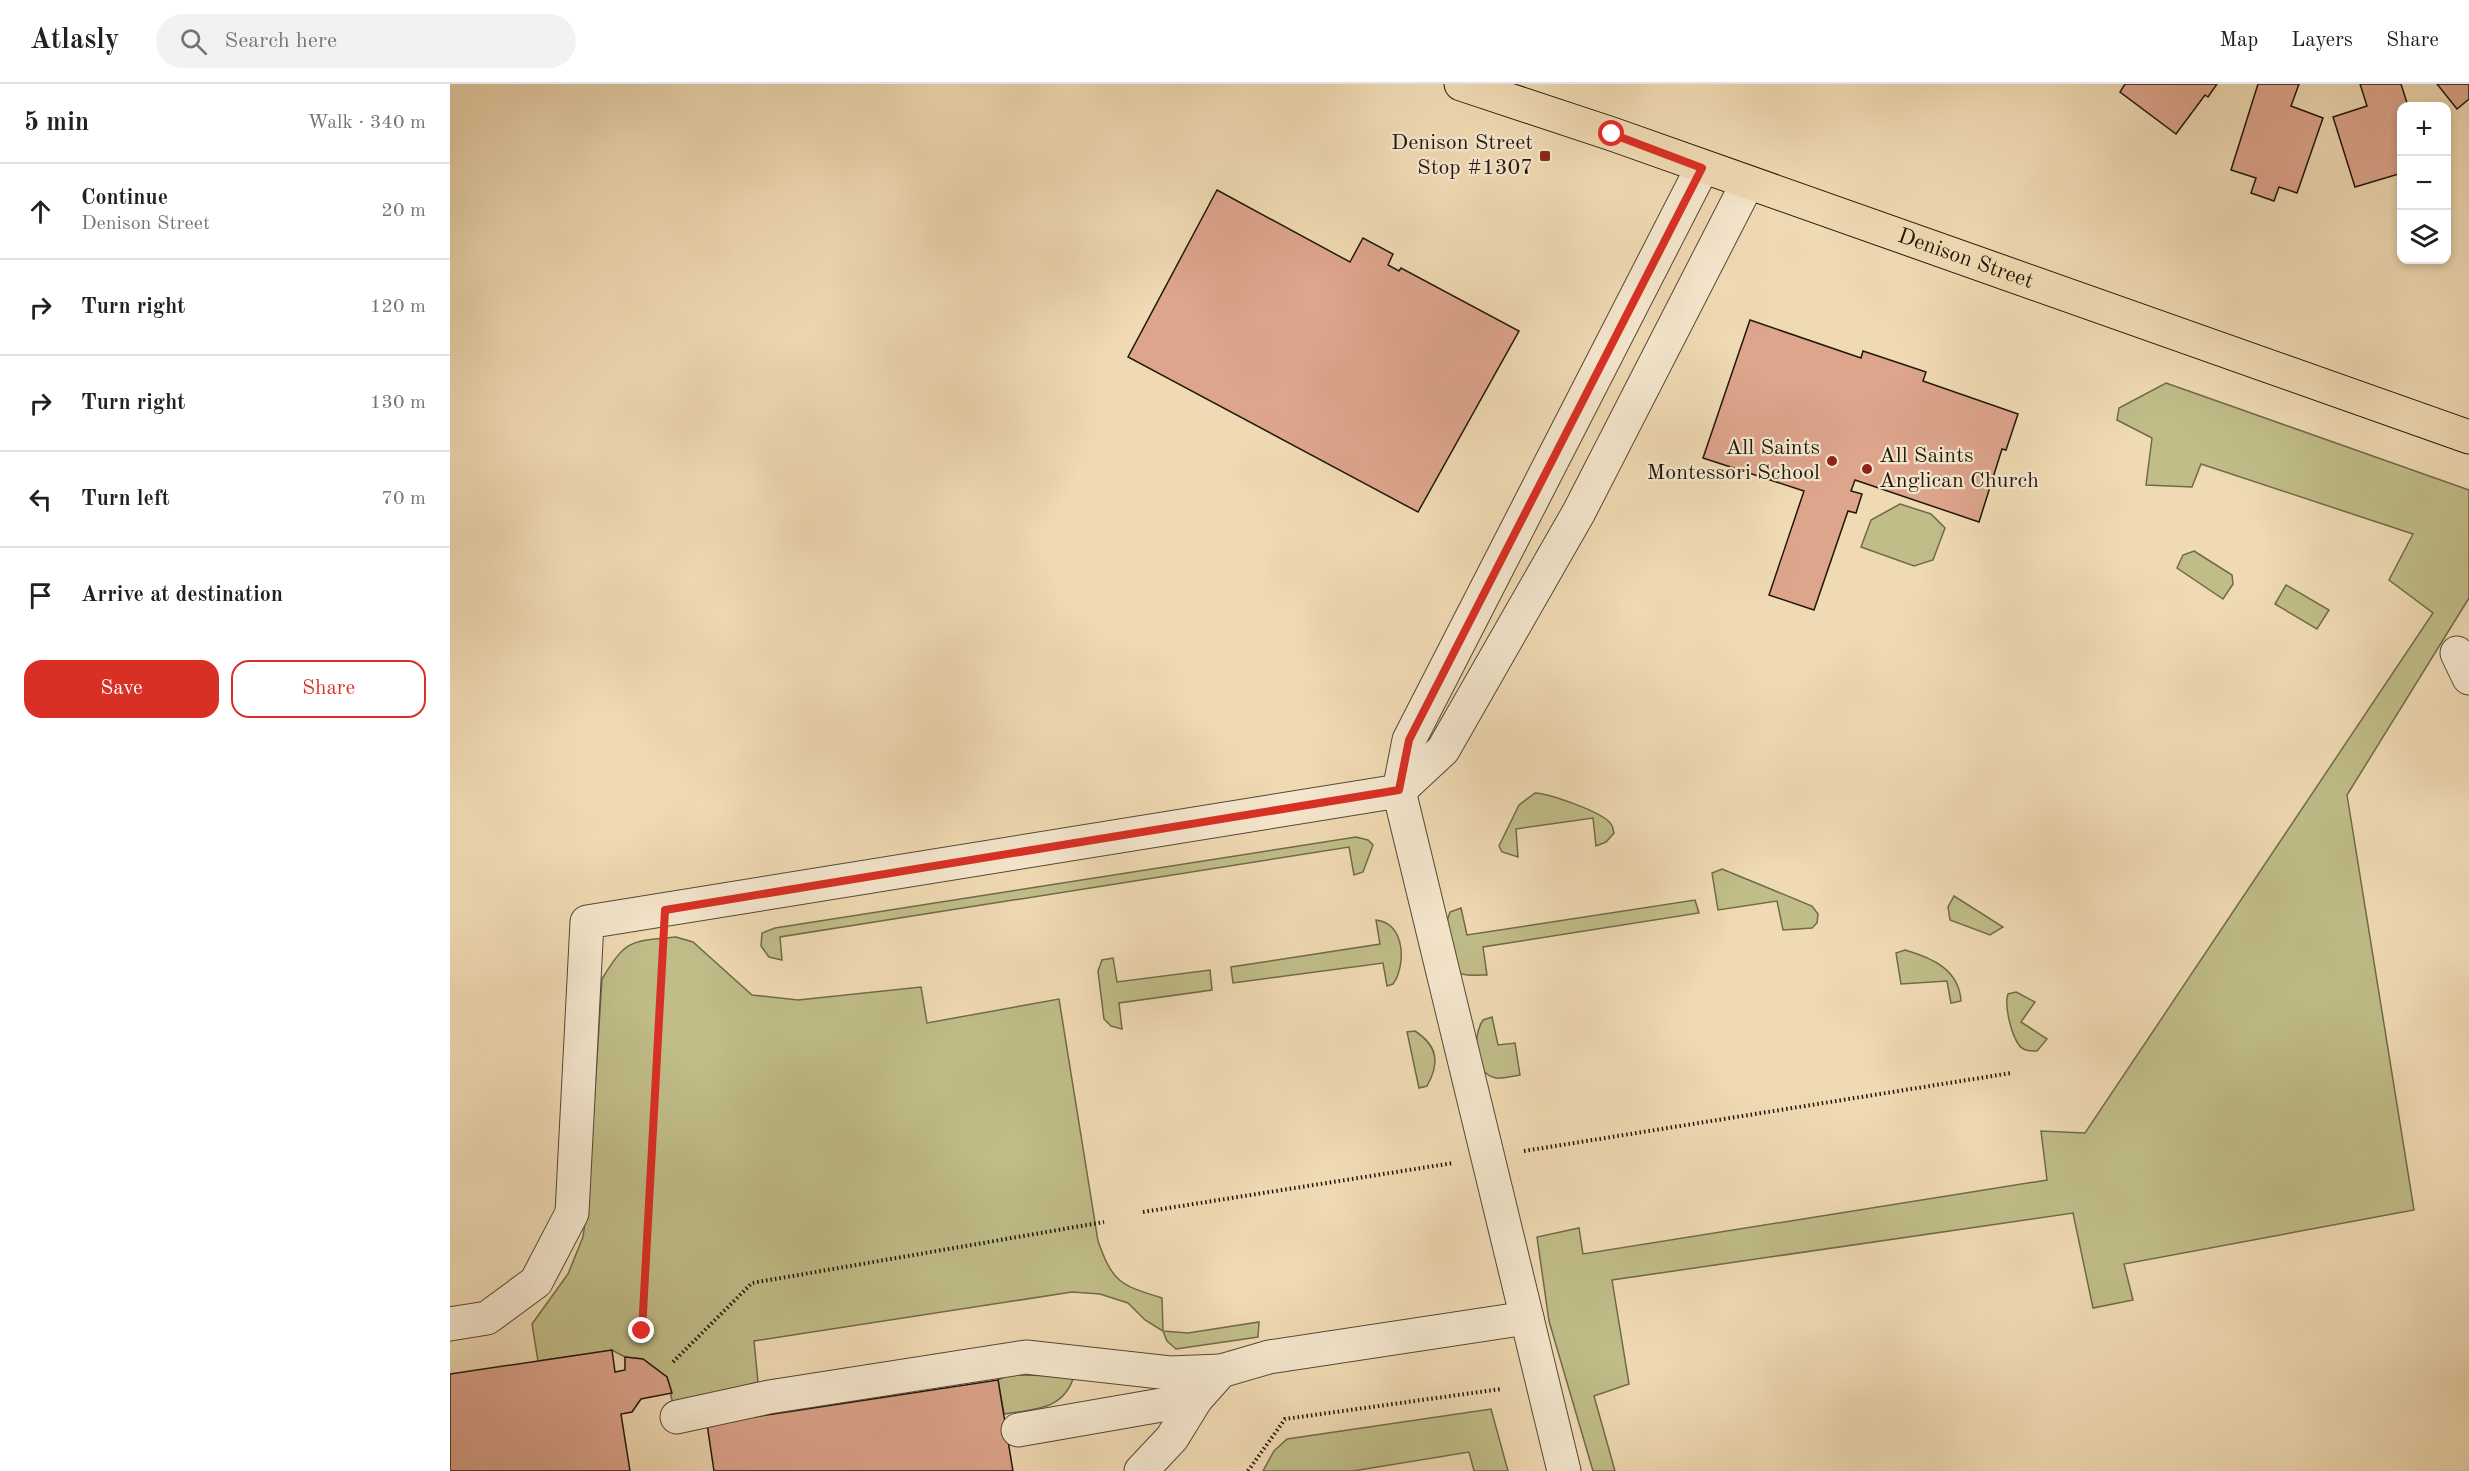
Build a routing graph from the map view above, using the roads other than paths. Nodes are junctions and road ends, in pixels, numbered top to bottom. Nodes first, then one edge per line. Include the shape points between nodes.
1 (1461, 84) edge
2 (1702, 168) junction
3 (1747, 184) junction
4 (1601, 367) junction
5 (1642, 392) junction
6 (2469, 437) edge
7 (1399, 790) junction
8 (1527, 1318) junction
9 (450, 1324) edge
10 (1221, 1371) junction
11 (1196, 1399) junction
12 (677, 1417) dead end
13 (1018, 1430) dead end
14 (1140, 1471) edge
15 (1564, 1471) edge

1 - 2 main road, Denison Street
2 - 3 main road, Denison Street
2 - 4 lane
3 - 5 lane
3 - 6 main road, Denison Street
4 - 5 lane
4 - 7 lane via 1409,740
5 - 7 lane via 1579,512 1443,750
7 - 8 lane
7 - 9 lane via 587,922 572,1213 536,1282 487,1318
8 - 10 lane via 1269,1357
8 - 15 lane
10 - 11 lane
10 - 12 lane via 1170,1373 1026,1357 769,1396
11 - 13 lane
11 - 14 lane via 1172,1438

